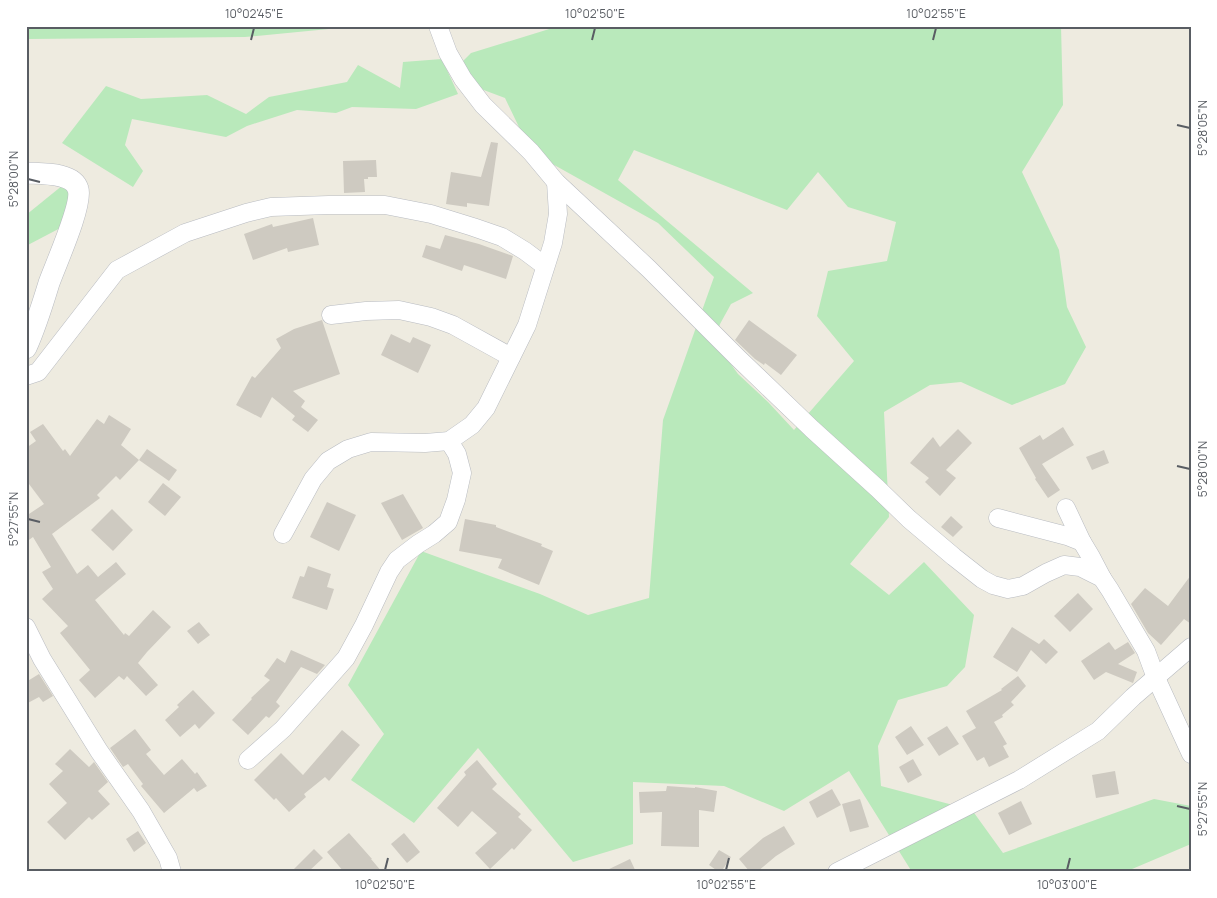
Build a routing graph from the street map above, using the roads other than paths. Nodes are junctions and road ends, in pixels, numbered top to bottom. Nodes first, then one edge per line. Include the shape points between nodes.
1 (438, 26) edge
2 (26, 173) edge
3 (556, 182) junction
4 (545, 266) junction
5 (331, 315) dead end
6 (26, 348) edge
7 (511, 357) junction
8 (26, 376) edge
9 (449, 441) junction
10 (1066, 508) dead end
11 (998, 518) dead end
12 (283, 534) dead end
13 (1082, 542) junction
14 (1102, 578) junction
15 (26, 627) edge
16 (1191, 647) edge
17 (1156, 678) junction
18 (1191, 754) edge
19 (248, 760) dead end
20 (172, 872) edge
21 (837, 872) edge

1 - 3 street via 448,54 463,79
2 - 6 street via 64,177 73,180 79,189 71,228
3 - 4 street via 558,214
3 - 14 street via 909,520 982,579 1008,589 1023,586 1064,565 1080,567
4 - 7 street via 527,325
4 - 8 street via 502,237 431,214 385,206 271,207 185,233 117,270 38,372
5 - 7 street via 399,310 431,317 453,325
7 - 9 street via 486,408 472,425
9 - 12 street via 371,442 348,449 328,462 313,479
9 - 19 street via 457,454 462,473 448,522 398,560 388,572 346,658 283,729
10 - 13 street
11 - 13 street
13 - 14 street
14 - 17 street via 1146,651
15 - 20 street via 83,726 141,811 168,858
16 - 17 street
17 - 18 street
17 - 21 street via 1098,731 1019,780

